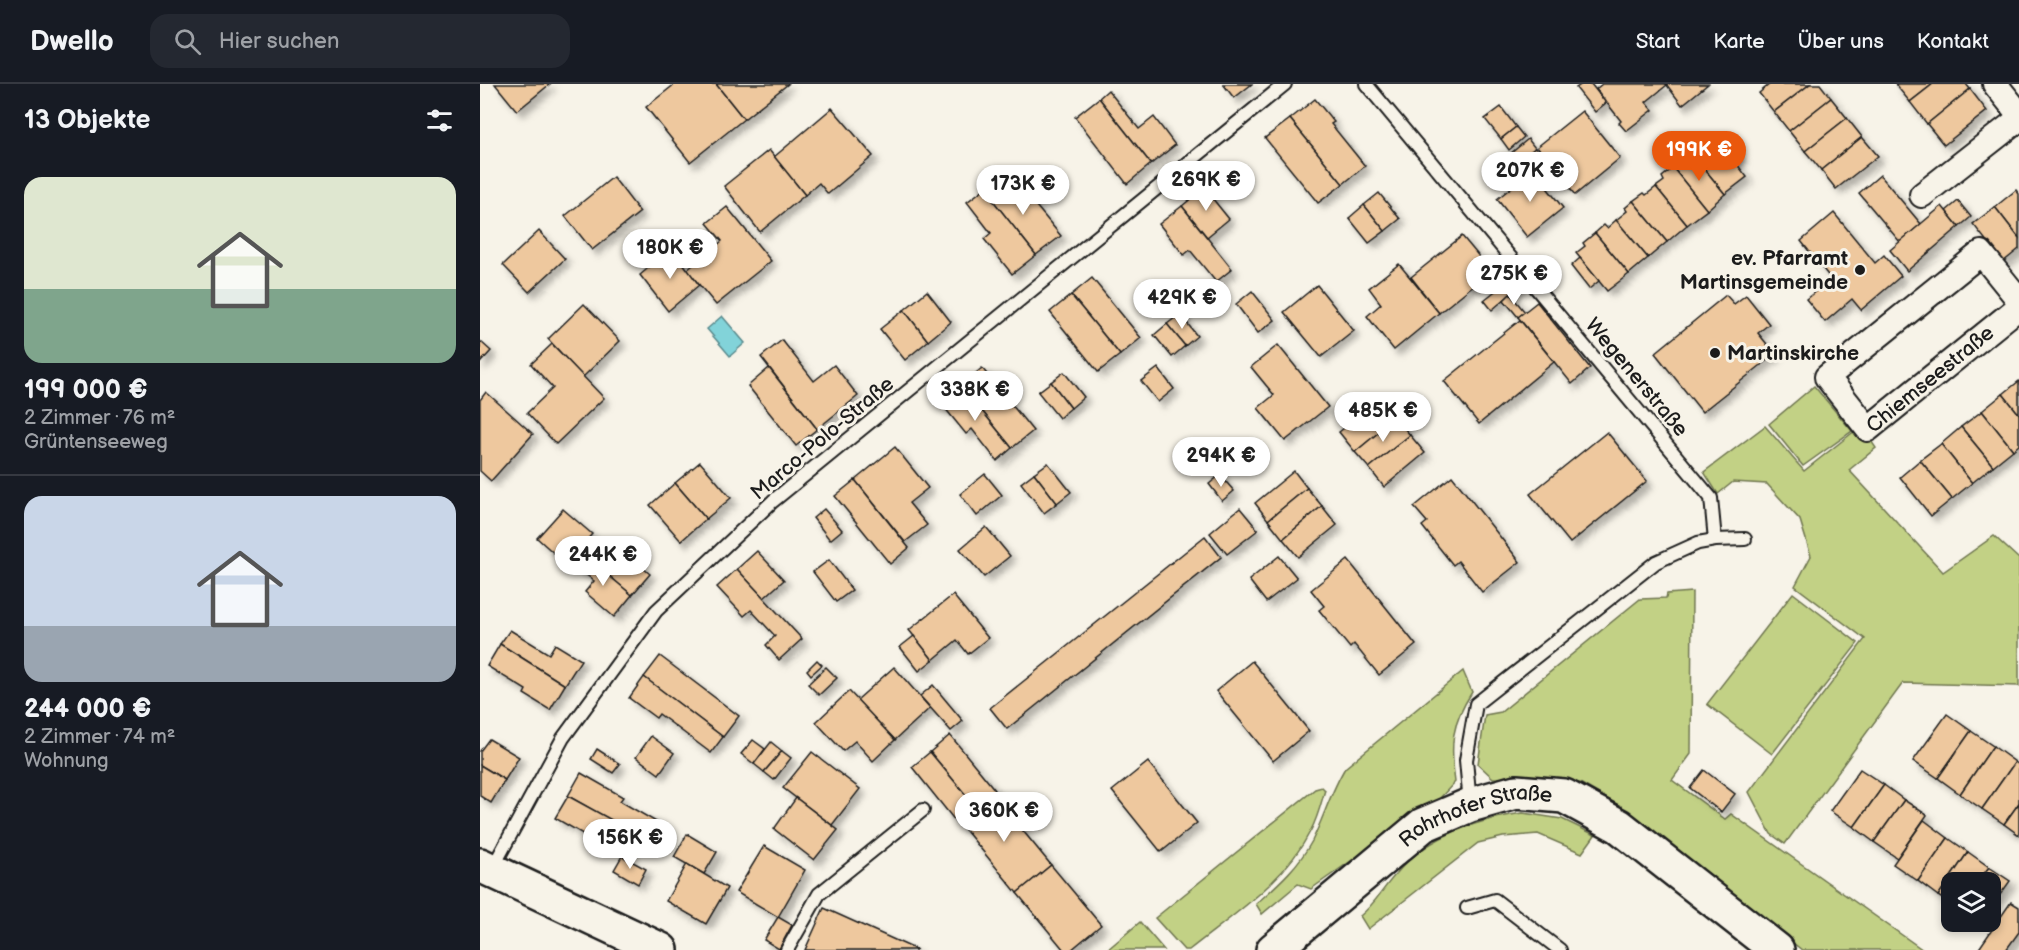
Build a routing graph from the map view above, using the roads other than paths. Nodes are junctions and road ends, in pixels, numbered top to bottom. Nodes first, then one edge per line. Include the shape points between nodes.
1 (1285, 84) edge
2 (1366, 84) edge
3 (1995, 84) edge
4 (2019, 114) edge
5 (2019, 119) edge
6 (1922, 195) dead end
7 (2019, 300) edge
8 (2019, 307) edge
9 (1745, 539) dead end
10 (1714, 540) junction
11 (1470, 805) junction
12 (923, 810) dead end
13 (486, 867) edge
14 (1467, 908) dead end
15 (661, 950) edge
16 (787, 950) edge
17 (1273, 950) edge
18 (1560, 950) edge
19 (1776, 950) edge

1 - 13 lane, Marco-Polo-Straße via 773,501 656,611 563,738
2 - 10 lane, Wegenerstraße via 1711,498
3 - 4 street
5 - 6 street
7 - 8 street, Chiemseestraße via 1981,253 1827,376 1868,429
9 - 10 lane
10 - 11 lane via 1656,562 1476,704 1466,760
11 - 17 main road, Rohrhofer Straße via 1423,825
11 - 19 main road, Rohrhofer Straße via 1516,792 1564,796 1619,826
12 - 16 lane via 819,894
13 - 15 main road
14 - 18 lane via 1495,900

